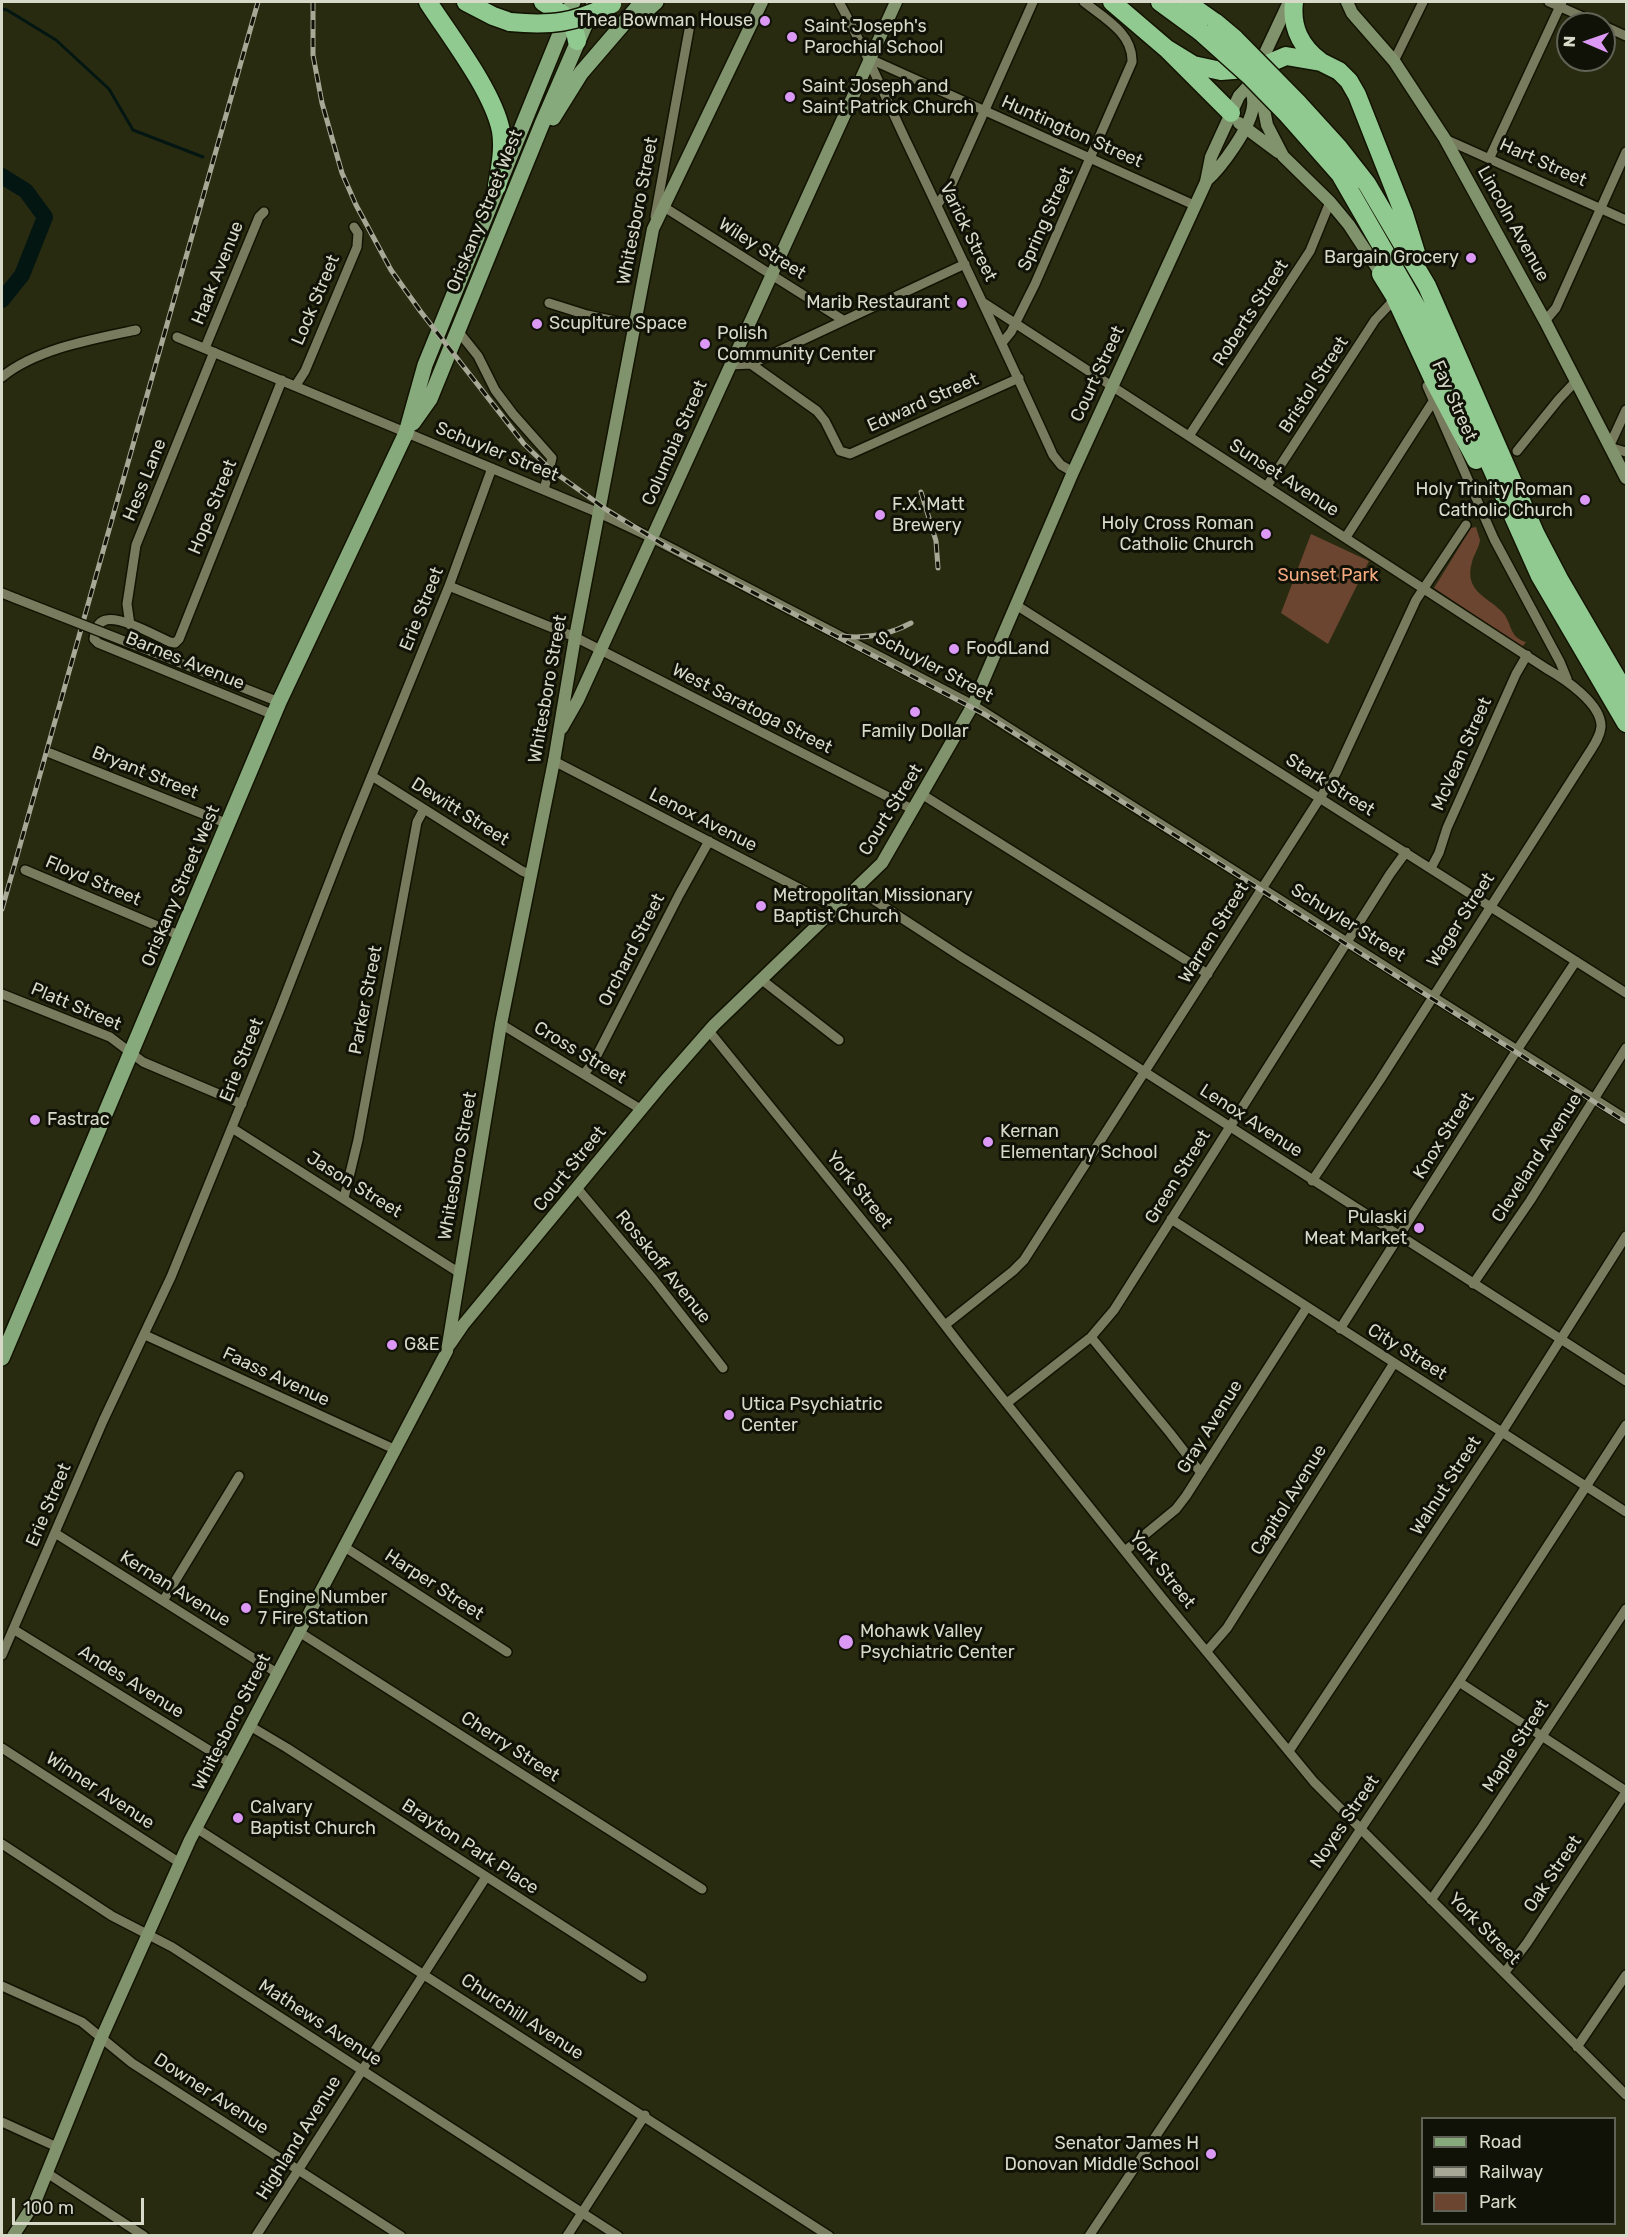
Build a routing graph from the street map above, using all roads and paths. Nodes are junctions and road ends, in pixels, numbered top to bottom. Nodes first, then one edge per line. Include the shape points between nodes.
1 (428, 2) edge
2 (466, 2) edge
3 (543, 2) edge
4 (609, 2) edge
5 (642, 2) edge
6 (656, 2) edge
7 (762, 2) edge
8 (839, 2) edge
9 (896, 2) edge
10 (1034, 2) edge
11 (1084, 2) edge
12 (1112, 2) edge
13 (1160, 2) edge
14 (1186, 2) edge
15 (1289, 2) edge
16 (1294, 2) edge
17 (1347, 2) edge
18 (1423, 2) edge
19 (1549, 2) edge
20 (1561, 4) edge
21 (570, 9) edge
22 (1576, 12) edge
23 (691, 19) dead end
24 (1208, 28) junction
25 (614, 33) junction
26 (577, 41) junction
27 (1167, 49) junction
28 (870, 59) junction
29 (1394, 61) junction
30 (1321, 62) junction
31 (1255, 76) junction
32 (1292, 109) junction
33 (985, 111) junction
34 (1231, 113) junction
35 (1244, 129) junction
36 (1445, 139) junction
37 (1626, 152) edge
38 (1282, 156) junction
39 (1490, 157) junction
40 (528, 159) junction
41 (1091, 159) junction
42 (1206, 182) junction
43 (497, 186) junction
44 (1330, 202) junction
45 (1194, 205) junction
46 (937, 206) junction
47 (664, 207) junction
48 (1601, 208) junction
49 (264, 212) dead end
50 (1626, 220) edge
51 (354, 227) dead end
52 (653, 229) junction
53 (965, 264) junction
54 (1381, 274) junction
55 (772, 275) junction
56 (1426, 286) junction
57 (549, 303) dead end
58 (984, 303) junction
59 (1391, 303) junction
60 (843, 320) junction
61 (1545, 321) junction
62 (1016, 323) junction
63 (634, 325) junction
64 (136, 330) dead end
65 (458, 331) junction
66 (177, 337) dead end
67 (1002, 343) junction
68 (205, 348) junction
69 (214, 352) junction
70 (751, 364) junction
71 (730, 365) junction
72 (2, 377) edge
73 (1019, 378) junction
74 (282, 380) junction
75 (1575, 382) junction
76 (296, 385) junction
77 (1112, 386) junction
78 (1434, 400) junction
79 (1626, 410) edge
80 (406, 433) junction
81 (1189, 436) junction
82 (1609, 447) junction
83 (1517, 451) dead end
84 (1626, 452) edge
85 (492, 468) junction
86 (1072, 472) junction
87 (1626, 478) edge
88 (1267, 486) junction
89 (544, 490) junction
90 (599, 513) junction
91 (1466, 525) dead end
92 (1346, 537) junction
93 (652, 538) junction
94 (1540, 576) junction
95 (449, 586) junction
96 (1424, 588) junction
97 (2, 593) edge
98 (1016, 605) junction
99 (130, 625) junction
100 (575, 637) junction
101 (601, 650) junction
102 (1527, 655) junction
103 (1567, 679) junction
104 (1626, 694) edge
105 (973, 705) junction
106 (276, 709) junction
107 (1626, 723) edge
108 (558, 734) junction
109 (50, 753) dead end
110 (554, 761) junction
111 (372, 776) junction
112 (923, 795) junction
113 (1319, 798) junction
114 (424, 809) junction
115 (914, 810) junction
116 (228, 824) junction
117 (709, 841) junction
118 (1407, 852) junction
119 (1431, 868) junction
120 (25, 870) dead end
121 (532, 874) junction
122 (1262, 888) junction
123 (857, 890) junction
124 (1490, 906) junction
125 (837, 908) junction
126 (181, 936) junction
127 (1347, 942) junction
128 (1576, 961) junction
129 (1208, 974) junction
130 (762, 980) junction
131 (1626, 993) edge
132 (2, 994) edge
133 (1432, 996) junction
134 (501, 1024) junction
135 (709, 1031) junction
136 (839, 1040) dead end
137 (1626, 1048) edge
138 (1517, 1050) junction
139 (133, 1054) junction
140 (1144, 1072) junction
141 (584, 1074) junction
142 (1595, 1099) junction
143 (242, 1104) junction
144 (642, 1110) junction
145 (1626, 1119) edge
146 (1229, 1127) junction
147 (232, 1128) junction
148 (1312, 1181) junction
149 (577, 1188) junction
150 (344, 1198) junction
151 (1171, 1219) junction
152 (1399, 1235) junction
153 (1626, 1236) edge
154 (459, 1272) junction
155 (1473, 1284) junction
156 (1307, 1308) junction
157 (945, 1325) junction
158 (1340, 1329) junction
159 (145, 1335) junction
160 (1090, 1337) junction
161 (1561, 1340) junction
162 (447, 1351) junction
163 (2, 1358) edge
164 (1394, 1363) junction
165 (723, 1368) dead end
166 (1626, 1381) edge
167 (1007, 1403) junction
168 (1626, 1425) edge
169 (1502, 1432) junction
170 (394, 1449) junction
171 (1201, 1473) junction
172 (239, 1476) dead end
173 (1588, 1486) junction
174 (1626, 1512) edge
175 (56, 1533) junction
176 (343, 1546) junction
177 (1125, 1551) junction
178 (163, 1601) junction
179 (1626, 1609) edge
180 (13, 1629) junction
181 (299, 1632) junction
182 (1207, 1651) junction
183 (507, 1652) dead end
184 (2, 1655) edge
185 (277, 1673) junction
186 (1459, 1682) junction
187 (250, 1726) junction
188 (1542, 1736) junction
189 (2, 1749) edge
190 (1289, 1751) junction
191 (230, 1763) junction
192 (1626, 1792) edge
193 (196, 1828) junction
194 (1360, 1830) junction
195 (2, 1844) edge
196 (180, 1863) junction
197 (486, 1877) junction
198 (702, 1889) dead end
199 (1431, 1900) junction
200 (147, 1935) junction
201 (1505, 1972) junction
202 (425, 1974) junction
203 (1626, 1975) edge
204 (642, 1977) dead end
205 (2, 1986) edge
206 (101, 2039) junction
207 (1577, 2047) junction
208 (362, 2069) junction
209 (1626, 2095) edge
210 (645, 2115) junction
211 (2, 2122) edge
212 (57, 2147) junction
213 (298, 2170) junction
214 (47, 2173) junction
215 (582, 2212) junction
216 (13, 2235) edge
217 (144, 2235) edge
218 (256, 2235) edge
219 (401, 2235) edge
220 (567, 2235) edge
221 (618, 2235) edge
222 (829, 2235) edge
223 (1089, 2235) edge

1 - 43 highway via 488,95 497,116 501,133
2 - 4 highway, bridge via 510,22 538,25 591,14
3 - 21 highway
4 - 26 main road, Oriskany Street West
5 - 25 main road
6 - 25 main road via 633,23
7 - 47 street
8 - 28 street, Varick Street
9 - 28 street, Columbia Street
10 - 33 street
11 - 41 street, Spring Street via 1124,34 1132,54 1129,71
12 - 27 highway
13 - 24 highway
14 - 24 highway
15 - 31 street, Court Street
16 - 30 highway via 1294,28
17 - 29 street, Lincoln Avenue
18 - 29 street
19 - 20 street
20 - 22 street
20 - 39 street
21 - 26 highway
21 - 43 main road, Oriskany Street West
23 - 52 street, Whitesboro Street
24 - 32 highway, bridge via 1235,39
25 - 40 main road via 581,73
26 - 40 main road, Oriskany Street West
27 - 31 highway via 1192,65
27 - 34 highway
28 - 33 street, Huntington Street
28 - 46 street, Varick Street
28 - 55 street, Columbia Street
29 - 36 street, Lincoln Avenue
30 - 31 highway via 1286,56
30 - 56 highway via 1349,81 1357,95 1404,214
31 - 34 street, Court Street
31 - 35 street, Court Street via 1253,107
31 - 38 street, Fay Street via 1267,125
32 - 56 highway via 1338,147 1367,184
32 - 94 highway via 1340,174 1420,313
33 - 41 street, Huntington Street
33 - 46 street via 951,186
34 - 35 street, Fay Street
34 - 42 street, Court Street via 1211,157
35 - 38 street, Fay Street
35 - 42 street, Court Street via 1220,169
36 - 39 street, Hart Street
36 - 61 street, Lincoln Avenue
37 - 48 street
38 - 44 street, Fay Street
39 - 48 street, Hart Street
40 - 65 main road, Oriskany Street West
41 - 45 street, Huntington Street
41 - 62 street, Spring Street
42 - 45 street, Court Street
43 - 80 main road, Oriskany Street West via 424,365
44 - 54 street, Fay Street
44 - 81 street, Roberts Street via 1310,251
45 - 77 street, Court Street
46 - 53 street, Varick Street
47 - 52 street
47 - 55 street, Wiley Street
48 - 50 street, Hart Street
48 - 61 street via 1556,308
49 - 68 street, Haak Avenue
51 - 76 street, Lock Street via 358,233 357,248
52 - 63 street, Whitesboro Street
53 - 58 street, Varick Street
53 - 60 street
54 - 59 street, Fay Street
54 - 94 highway
55 - 60 street, Wiley Street
55 - 71 street, Columbia Street
56 - 104 highway via 1536,535
57 - 63 street
58 - 62 street, Sunset Avenue
58 - 67 street, Varick Street
59 - 78 street, Fay Street
59 - 88 street, Bristol Street via 1375,320
60 - 70 street
61 - 75 street, Lincoln Avenue
62 - 67 street, Spring Street
62 - 77 street, Sunset Avenue
63 - 90 street, Whitesboro Street
64 - 72 street via 38,356
65 - 80 main road, Oriskany Street West via 430,399
65 - 89 street via 478,356 501,398 552,458
66 - 68 street, Schuyler Street
67 - 73 street, Varick Street
68 - 69 street, Schuyler Street
69 - 74 street, Schuyler Street
69 - 99 street, Hess Lane via 136,546 127,604
70 - 71 street
70 - 73 street, Edward Street via 817,411 841,452 850,454
71 - 93 street, Columbia Street
73 - 86 street, Varick Street via 1053,455
74 - 76 street, Schuyler Street
74 - 99 street, Hope Street via 180,639 173,643
75 - 82 street, Lincoln Avenue
75 - 83 street
76 - 80 street, Schuyler Street
77 - 81 street, Sunset Avenue
77 - 86 street, Court Street
78 - 92 street
78 - 103 street, Fay Street via 1494,539
79 - 82 street
80 - 85 street, Schuyler Street
80 - 106 main road, Oriskany Street West
81 - 88 street, Sunset Avenue
82 - 84 street
82 - 87 street, Lincoln Avenue
85 - 89 street, Schuyler Street
85 - 95 street, Erie Street
86 - 98 street, Court Street
88 - 92 street, Sunset Avenue
89 - 90 street, Schuyler Street
90 - 93 street, Schuyler Street
90 - 100 street, Whitesboro Street
91 - 96 street, Warren Street
92 - 96 street, Sunset Avenue
93 - 101 street, Columbia Street
93 - 105 street, Schuyler Street
94 - 107 highway
95 - 100 street, West Saratoga Street
95 - 111 street, Erie Street
96 - 102 street, Sunset Avenue
96 - 113 street, Warren Street via 1342,761
97 - 106 street, Barnes Avenue, bridge via 165,657
98 - 105 street, Court Street
98 - 113 street, Stark Street
99 - 106 street, Barnes Avenue via 106,620 96,628 94,639
100 - 101 street, West Saratoga Street
100 - 108 street, Whitesboro Street
101 - 108 street, Columbia Street
101 - 115 street, West Saratoga Street
102 - 103 street, Sunset Avenue
102 - 119 street, McVean Street
103 - 124 street, Wager Street via 1599,718 1600,734
105 - 112 street, Court Street
105 - 122 street, Schuyler Street
106 - 116 main road, Oriskany Street West
108 - 110 street, Whitesboro Street
109 - 116 street, Bryant Street
110 - 117 street, Lenox Avenue
110 - 121 street, Whitesboro Street
111 - 114 street, Dewitt Street
111 - 143 street, Erie Street
112 - 115 street, Court Street
112 - 129 street
113 - 118 street, Stark Street
113 - 122 street, Warren Street
114 - 121 street, Dewitt Street
114 - 150 street, Parker Street via 417,822
115 - 123 street, Court Street via 882,863
116 - 126 main road, Oriskany Street West
117 - 125 street, Lenox Avenue
117 - 141 street, Orchard Street
118 - 119 street, Stark Street
118 - 127 street, Green Street
119 - 124 street, Stark Street
120 - 126 street, Floyd Street
121 - 134 street, Whitesboro Street
122 - 127 street, Schuyler Street
122 - 129 street, Warren Street
123 - 125 street, Court Street
123 - 140 street, Lenox Avenue
124 - 128 street, Stark Street
124 - 133 street, Wager Street
125 - 130 street, Court Street
126 - 139 main road, Oriskany Street West
127 - 133 street, Schuyler Street
127 - 146 street, Green Street
128 - 131 street, Stark Street
128 - 138 street, Knox Street
129 - 140 street, Warren Street
130 - 135 street, Court Street
130 - 136 street
132 - 139 street, Platt Street via 110,1037
133 - 138 street, Schuyler Street
133 - 148 street, Wager Street
134 - 141 street, Cross Street
134 - 154 street, Whitesboro Street
135 - 144 street, Court Street
135 - 157 street, York Street
137 - 142 street, Cleveland Avenue
138 - 142 street, Schuyler Street
138 - 152 street, Knox Street
139 - 143 street via 143,1062
139 - 163 main road, Oriskany Street West
140 - 146 street, Lenox Avenue
140 - 157 street, Warren Street via 1024,1260
141 - 144 street, Cross Street
142 - 145 street, Schuyler Street
142 - 155 street, Cleveland Avenue
143 - 147 street, Erie Street
144 - 149 street, Court Street
146 - 148 street, Lenox Avenue
146 - 151 street, Green Street
147 - 150 street, Jason Street
147 - 159 street, Erie Street
148 - 152 street, Lenox Avenue
149 - 162 street, Court Street via 463,1325
149 - 165 street, Rosskoff Avenue
150 - 154 street, Jason Street
151 - 156 street, City Street
151 - 160 street, Green Street via 1114,1310
152 - 155 street, Lenox Avenue
152 - 158 street, Knox Street
153 - 161 street, Walnut Street
154 - 162 street, Whitesboro Street
155 - 161 street, Lenox Avenue
156 - 158 street, City Street
156 - 171 street, Gray Avenue
157 - 167 street, York Street
158 - 164 street, City Street
159 - 170 street, Faass Avenue
159 - 175 street, Erie Street via 103,1421
160 - 167 street, Green Street
160 - 171 street
161 - 166 street, Lenox Avenue
161 - 169 street, Walnut Street
162 - 170 street, Whitesboro Street
164 - 169 street, City Street
164 - 182 street, Capitol Avenue via 1227,1628
167 - 177 street, York Street
168 - 173 street, Noyes Street
169 - 173 street, City Street
169 - 190 street, Walnut Street
170 - 176 street, Whitesboro Street
171 - 177 street, Gray Avenue via 1176,1509
172 - 178 street
173 - 174 street, City Street
173 - 186 street, Noyes Street
175 - 178 street, Kernan Avenue
175 - 180 street, Erie Street
176 - 181 street, Whitesboro Street
176 - 183 street, Harper Street
177 - 182 street, York Street
178 - 185 street, Kernan Avenue
179 - 188 street, Maple Street
180 - 184 street, Erie Street
180 - 191 street, Andes Avenue
181 - 185 street, Whitesboro Street
181 - 198 street, Cherry Street
182 - 190 street, York Street
185 - 187 street, Whitesboro Street
186 - 188 street
186 - 194 street, Noyes Street
187 - 191 street, Whitesboro Street
187 - 197 street, Brayton Park Place
188 - 192 street
188 - 199 street, Maple Street
189 - 196 street, Winner Avenue
190 - 194 street, York Street
191 - 193 street, Whitesboro Street
192 - 201 street, Oak Street
193 - 196 street, Whitesboro Street
193 - 202 street, Churchill Avenue
194 - 199 street, York Street
194 - 223 street, Noyes Street
195 - 200 street, Mathews Avenue
196 - 200 street, Whitesboro Street
197 - 202 street, Highland Avenue
197 - 204 street, Brayton Park Place
199 - 201 street, York Street
200 - 206 street, Whitesboro Street
200 - 208 street, Mathews Avenue via 172,1947
201 - 207 street, York Street
202 - 208 street, Highland Avenue
202 - 210 street, Churchill Avenue
203 - 207 street
205 - 206 street, Downer Avenue via 82,2022
206 - 212 street, Whitesboro Street
206 - 213 street, Downer Avenue
207 - 209 street, York Street
208 - 213 street, Highland Avenue
208 - 215 street, Mathews Avenue
210 - 215 street
210 - 222 street, Churchill Avenue
211 - 212 street
212 - 214 street, Whitesboro Street
213 - 218 street, Highland Avenue
213 - 219 street, Downer Avenue
214 - 216 street, Whitesboro Street via 35,2202
214 - 217 street
215 - 220 street
215 - 221 street, Mathews Avenue

